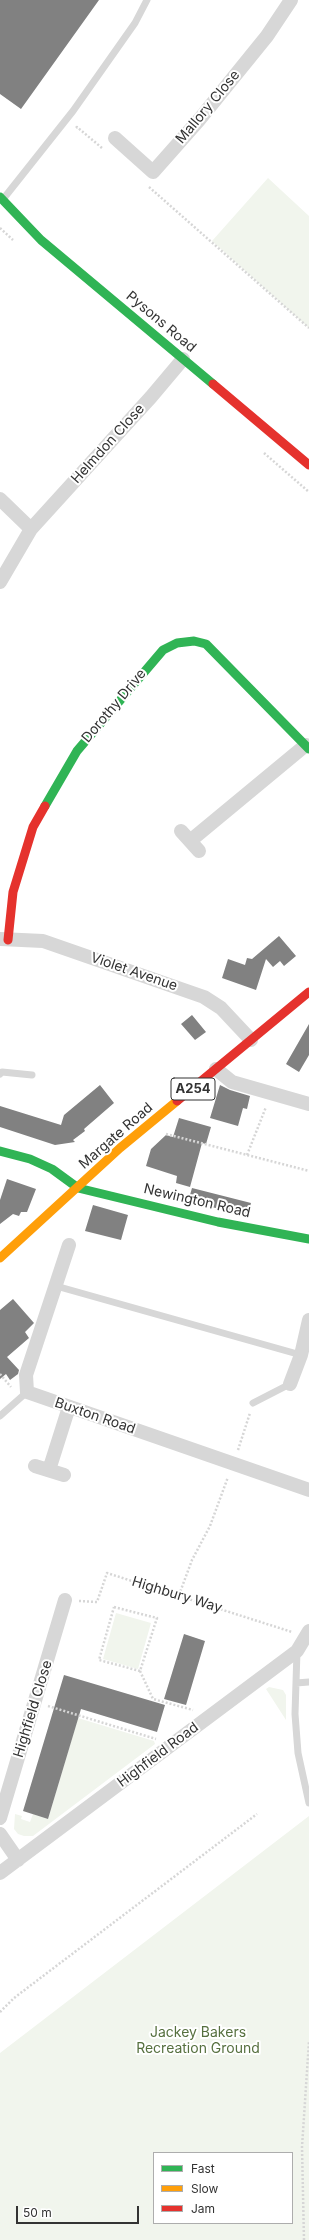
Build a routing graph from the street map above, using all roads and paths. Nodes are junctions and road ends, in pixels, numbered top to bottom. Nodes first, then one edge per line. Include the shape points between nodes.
1 (147, 0) edge
2 (291, 0) edge
3 (72, 132) dead end
4 (115, 138) dead end
5 (105, 150) dead end
6 (146, 184) dead end
7 (1, 198) edge
8 (309, 328) edge
9 (183, 359) junction
10 (309, 465) edge
11 (0, 499) edge
12 (31, 529) junction
13 (0, 582) edge
14 (308, 747) edge
15 (190, 841) dead end
16 (4, 940) edge
17 (309, 992) edge
18 (251, 1040) junction
19 (216, 1070) junction
20 (0, 1074) edge
21 (32, 1075) dead end
22 (272, 1093) junction
23 (309, 1104) edge
24 (145, 1128) junction
25 (0, 1151) edge
26 (247, 1155) junction
27 (309, 1171) edge
28 (78, 1188) junction
29 (309, 1239) edge
30 (69, 1245) dead end
31 (0, 1258) edge
32 (56, 1286) junction
33 (309, 1320) edge
34 (301, 1355) junction
35 (290, 1384) joint
36 (27, 1392) junction
37 (253, 1403) joint
38 (69, 1407) junction
39 (0, 1416) edge
40 (233, 1463) junction
41 (35, 1466) dead end
42 (49, 1470) junction
43 (64, 1475) dead end
44 (309, 1490) edge
45 (179, 1595) junction
46 (65, 1600) joint
47 (307, 1634) edge
48 (297, 1651) junction
49 (140, 1671) junction
50 (309, 1682) edge
51 (296, 1683) junction
52 (35, 1702) junction
53 (210, 1715) junction
54 (170, 1747) junction
55 (309, 1803) edge
56 (257, 1814) dead end
57 (0, 1818) edge
58 (0, 1834) edge
59 (18, 1860) junction
60 (0, 1873) edge
61 (0, 2012) edge
62 (309, 2041) edge
63 (307, 2099) edge
64 (304, 2240) edge

1 - 7 lane via 135,23 73,111
2 - 4 street, Mallory Close via 267,36 153,172
3 - 5 path via 77,127
6 - 8 path
7 - 9 street, Pysons Road via 41,240
9 - 10 street, Pysons Road
9 - 12 street, Helmdon Close
11 - 12 street
12 - 13 street, Helmdon Close
14 - 15 street, Dorothy Drive
14 - 16 street, Dorothy Drive via 206,644 194,641 178,643 163,650 76,751 33,827 13,892
16 - 18 street, Violet Avenue via 43,941 204,998 221,1008
17 - 18 street, Margate Road / A254
18 - 19 street, Margate Road / A254
19 - 22 street via 232,1082
19 - 24 street, Margate Road / A254
20 - 21 lane via 2,1072
22 - 23 street
22 - 26 path
24 - 26 path
24 - 28 street, Margate Road / A254
25 - 28 street via 30,1159 52,1169
26 - 27 path
28 - 29 street, Newington Road via 218,1222
28 - 31 street, Margate Road / A254
30 - 32 street
32 - 34 lane
32 - 36 street via 26,1375
33 - 34 street
34 - 35 street
35 - 37 lane
36 - 38 street, Buxton Road
36 - 39 lane
37 - 40 path
38 - 40 street, Buxton Road
38 - 42 street
40 - 44 street, Buxton Road
40 - 45 path via 210,1526 192,1560
41 - 42 street
42 - 43 street
45 - 46 path, Highbury Way via 107,1573 98,1602
45 - 47 path, Highbury Way
46 - 52 street, Highfield Close
47 - 48 street, Highfield Road
48 - 51 lane
48 - 53 street, Highfield Road
49 - 49 path via 157,1618 114,1607 99,1660
49 - 53 path via 153,1699
50 - 51 lane
51 - 55 lane via 298,1753
52 - 54 path via 158,1740
52 - 57 street, Highfield Close
53 - 54 street, Highfield Road
54 - 59 street, Highfield Road
56 - 61 path via 14,1998
58 - 59 street
59 - 60 street, Highfield Road
62 - 63 path
63 - 64 path via 302,2147

